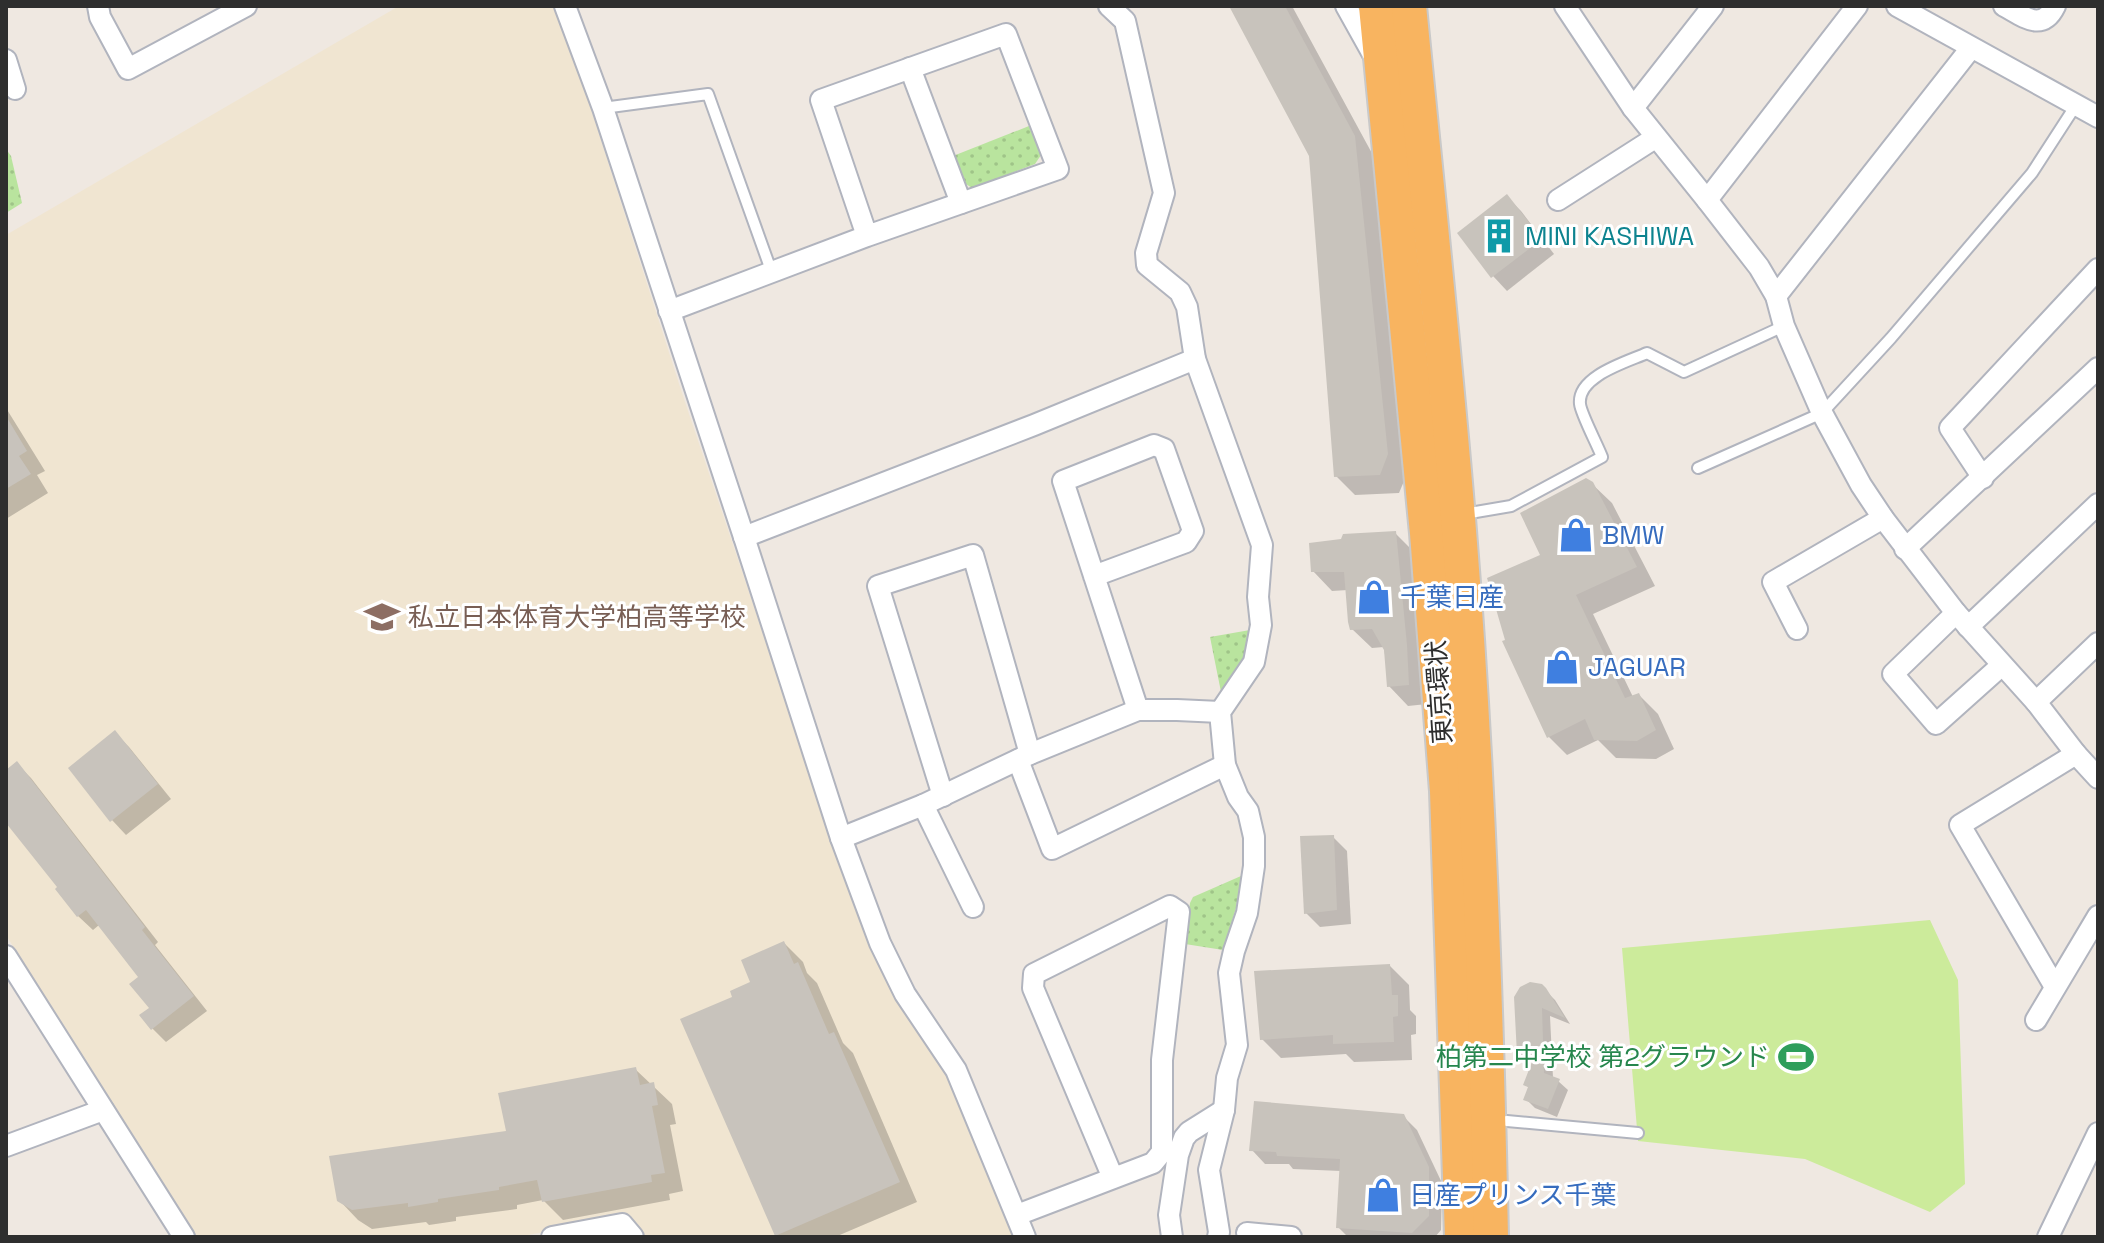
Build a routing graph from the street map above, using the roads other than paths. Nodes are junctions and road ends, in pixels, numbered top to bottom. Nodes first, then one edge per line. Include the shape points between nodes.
1 (98, 6) edge
2 (246, 6) edge
3 (565, 6) edge
4 (1109, 6) edge
5 (1346, 6) edge
6 (1376, 6) edge
7 (1409, 6) edge
8 (1565, 6) edge
9 (1713, 6) edge
10 (1857, 6) edge
11 (1897, 6) edge
12 (2004, 6) edge
13 (2055, 6) edge
14 (1971, 48) junction
15 (6, 60) edge
16 (910, 68) junction
17 (1382, 70) junction
18 (15, 89) dead end
19 (2076, 105) junction
20 (603, 108) junction
21 (1633, 108) junction
22 (2098, 117) edge
23 (1655, 138) junction
24 (1558, 200) dead end
25 (1707, 200) junction
26 (961, 203) junction
27 (867, 236) junction
28 (2098, 269) edge
29 (772, 273) junction
30 (1776, 296) junction
31 (669, 311) junction
32 (1784, 326) junction
33 (1195, 359) junction
34 (2098, 368) edge
35 (1822, 413) junction
36 (1698, 468) dead end
37 (1983, 478) junction
38 (2098, 504) edge
39 (1458, 515) junction
40 (1883, 518) junction
41 (744, 537) junction
42 (1905, 549) junction
43 (1094, 576) junction
44 (1962, 620) junction
45 (1797, 629) dead end
46 (2098, 643) edge
47 (2002, 665) junction
48 (2036, 702) junction
49 (1138, 710) junction
50 (1220, 712) junction
51 (2076, 754) junction
52 (1024, 757) junction
53 (1225, 765) junction
54 (2097, 775) edge
55 (943, 796) junction
56 (923, 805) junction
57 (841, 838) junction
58 (973, 907) dead end
59 (2098, 916) edge
60 (6, 956) edge
61 (2055, 987) junction
62 (2036, 1020) dead end
63 (103, 1110) junction
64 (1224, 1110) junction
65 (1507, 1121) dead end
66 (1638, 1133) dead end
67 (2098, 1133) edge
68 (6, 1146) edge
69 (1113, 1178) junction
70 (1017, 1215) junction
71 (1247, 1233) dead end
72 (184, 1237) edge
73 (552, 1237) edge
74 (633, 1237) edge
75 (1025, 1237) edge
76 (1172, 1237) edge
77 (1218, 1237) edge
78 (1291, 1237) edge
79 (1462, 1237) edge
80 (1491, 1237) edge
81 (2048, 1237) edge

1 - 2 street via 128,69
3 - 20 street
4 - 33 street via 1125,21 1164,193 1147,265 1180,292
5 - 17 street
6 - 17 highway, 東京環状
7 - 39 highway, 東京環状
8 - 21 street
9 - 21 street
10 - 25 street
11 - 14 street
12 - 13 street via 2042,21
14 - 19 street
14 - 30 street
15 - 18 street
16 - 26 street
16 - 26 street via 1006,34 1053,155 1058,169
16 - 27 street via 821,100
17 - 79 highway, 東京環状 via 1447,791
19 - 22 street
19 - 35 lane via 2032,173
20 - 29 lane via 708,94
20 - 31 street
21 - 23 street
23 - 24 street
23 - 25 street
25 - 30 street
26 - 27 street
27 - 29 street
28 - 37 street via 1950,428
29 - 31 street
30 - 32 street
31 - 41 street
32 - 35 street
32 - 39 lane via 1684,372 1647,353 1593,378 1583,388 1580,403 1602,457 1511,506
33 - 41 street
33 - 50 street via 1262,545 1261,625 1254,662
34 - 37 street
35 - 36 lane
35 - 40 street
37 - 42 street
38 - 44 street
39 - 80 highway, 東京環状 via 1476,788
40 - 42 street
40 - 45 street via 1773,582
41 - 57 street
42 - 44 street
43 - 43 street via 1063,481 1154,445 1164,449 1193,531 1186,542
43 - 49 street
44 - 47 street
44 - 47 street via 1893,674 1936,724
46 - 48 street
47 - 48 street
48 - 51 street
49 - 50 street
49 - 52 street
50 - 53 street
51 - 54 street
51 - 61 street via 1960,825
52 - 53 street via 1052,849
52 - 55 street
52 - 55 street via 973,555 878,586
53 - 64 street via 1248,811 1254,866 1229,973 1237,1045
55 - 56 street
56 - 57 street
56 - 58 street
57 - 70 street via 880,943 905,994 956,1070
59 - 61 street
60 - 63 street
61 - 62 street
63 - 68 street
63 - 72 street
64 - 76 street via 1184,1138 1169,1215
64 - 77 street via 1209,1170
65 - 66 lane
67 - 81 street
69 - 69 street via 1153,1163 1162,1152 1162,1060 1179,912 1170,906 1034,974 1033,988
69 - 70 street
70 - 75 street
71 - 78 street
73 - 74 street via 622,1224

